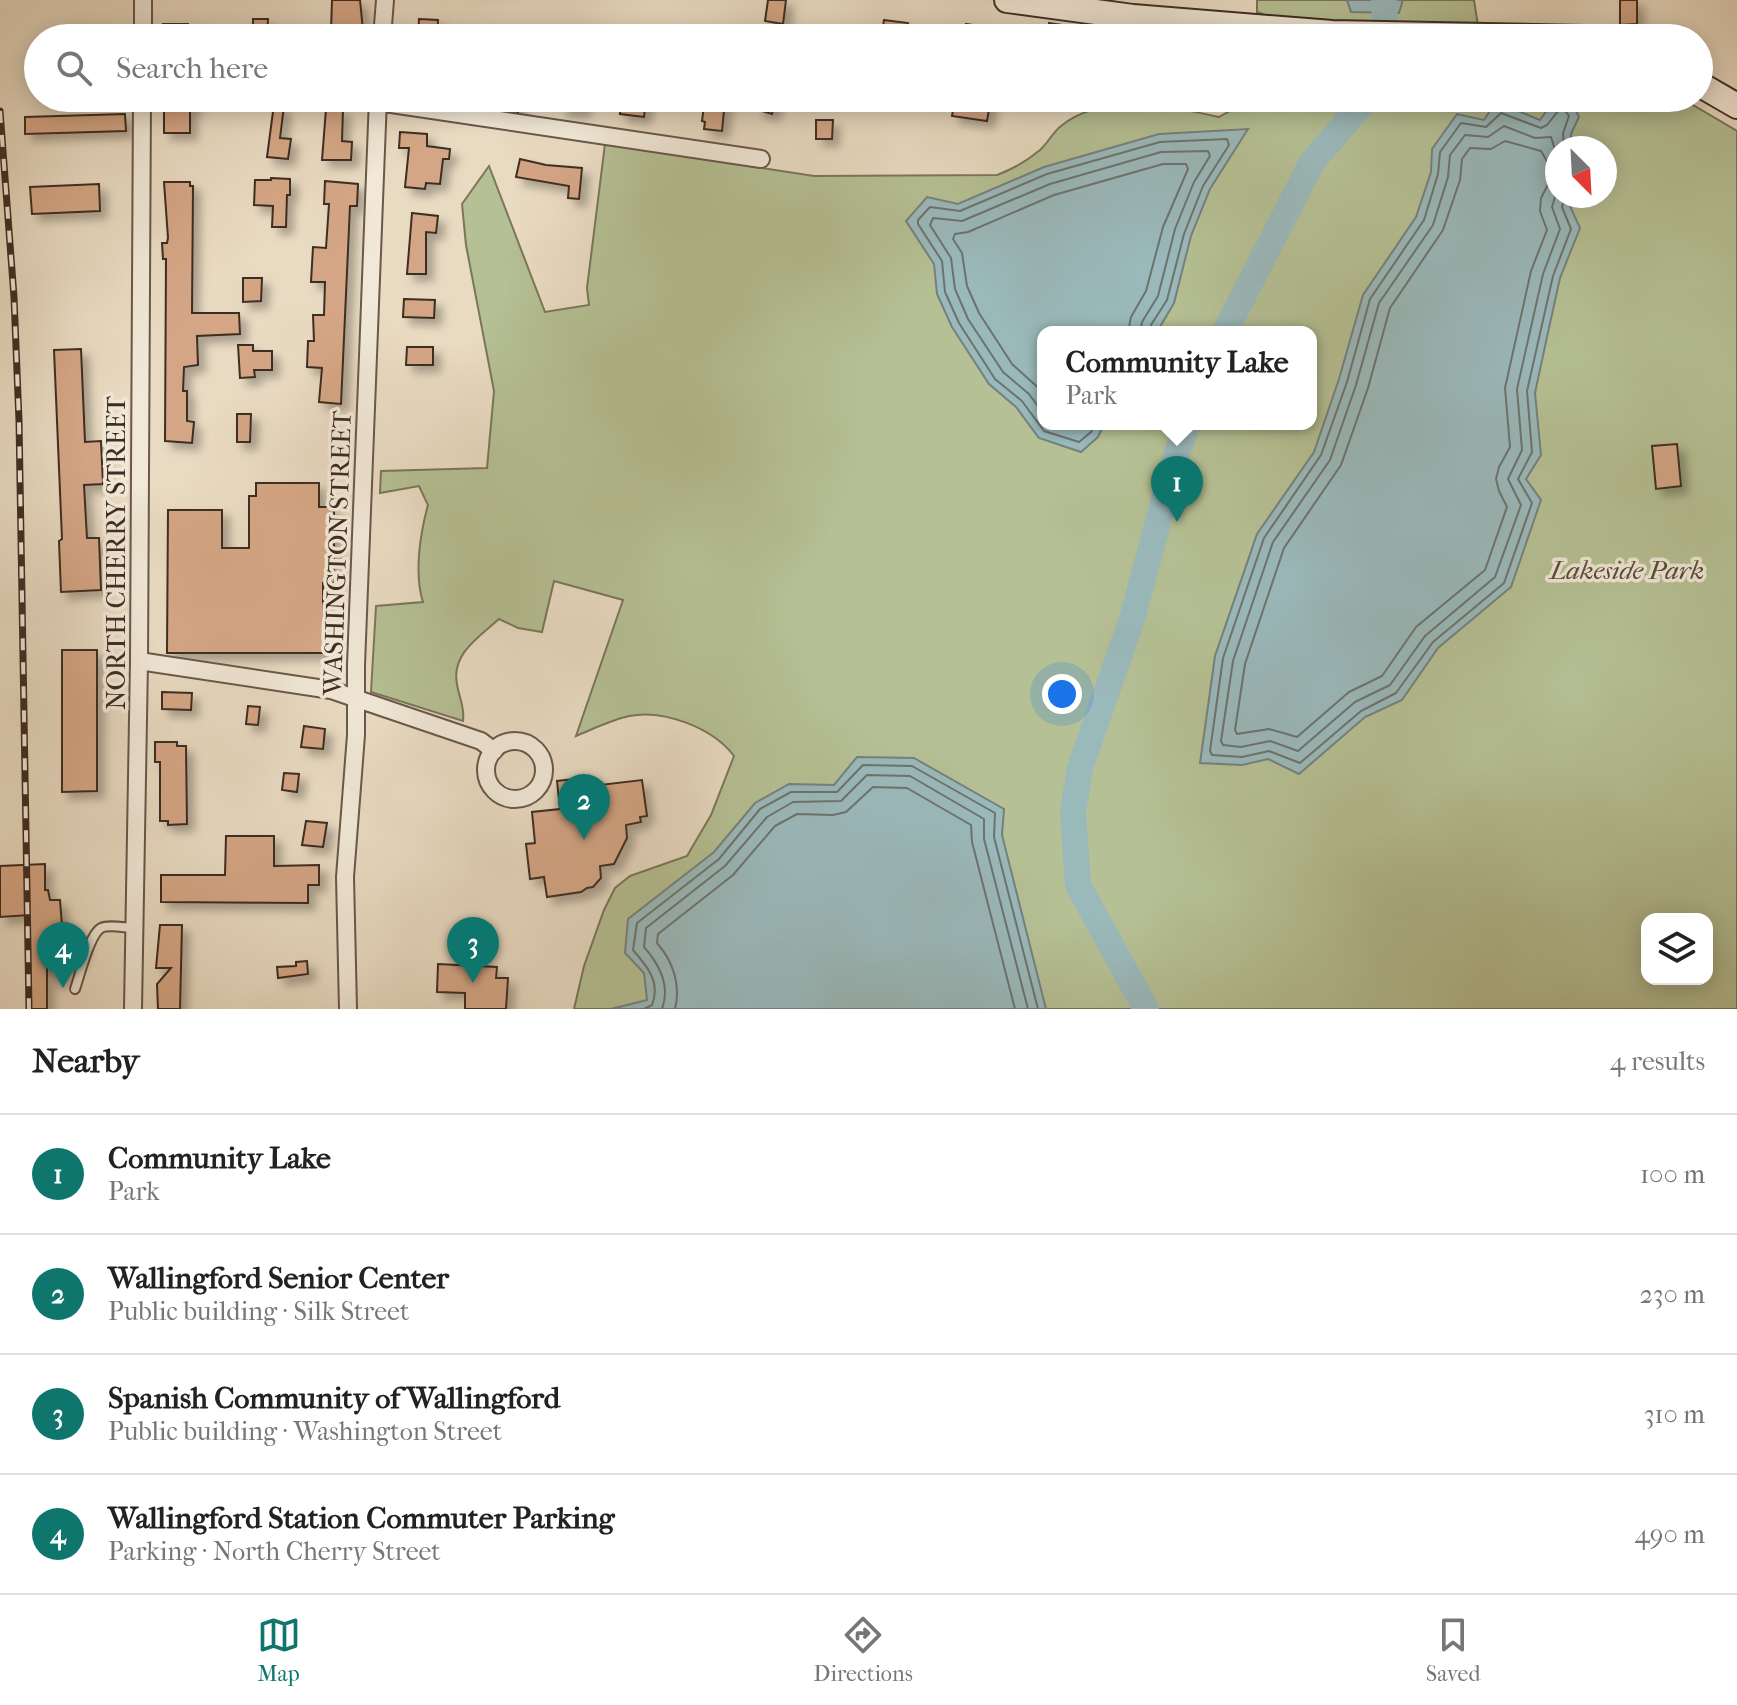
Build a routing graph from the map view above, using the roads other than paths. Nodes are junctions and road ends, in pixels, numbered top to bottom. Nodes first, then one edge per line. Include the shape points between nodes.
1 (143, 0) edge
2 (385, 0) edge
3 (1007, 0) edge
4 (143, 24) edge
5 (383, 24) edge
6 (1220, 24) edge
7 (1713, 92) edge
8 (1736, 104) edge
9 (142, 112) edge
10 (378, 112) edge
11 (456, 112) edge
12 (761, 159) dead end
13 (139, 661) junction
14 (356, 698) junction
15 (494, 751) dead end
16 (134, 928) junction
17 (75, 989) dead end
18 (133, 1009) edge
19 (348, 1009) edge

1 - 4 street
2 - 5 street
3 - 6 main road
7 - 8 main road
9 - 13 street, NORTH CHERRY STREET
10 - 14 street, WASHINGTON STREET
11 - 12 street
13 - 14 street
13 - 16 street, NORTH CHERRY STREET
14 - 15 street via 481,741
14 - 19 street, WASHINGTON STREET via 345,877
16 - 17 lane via 99,930
16 - 18 street, NORTH CHERRY STREET

